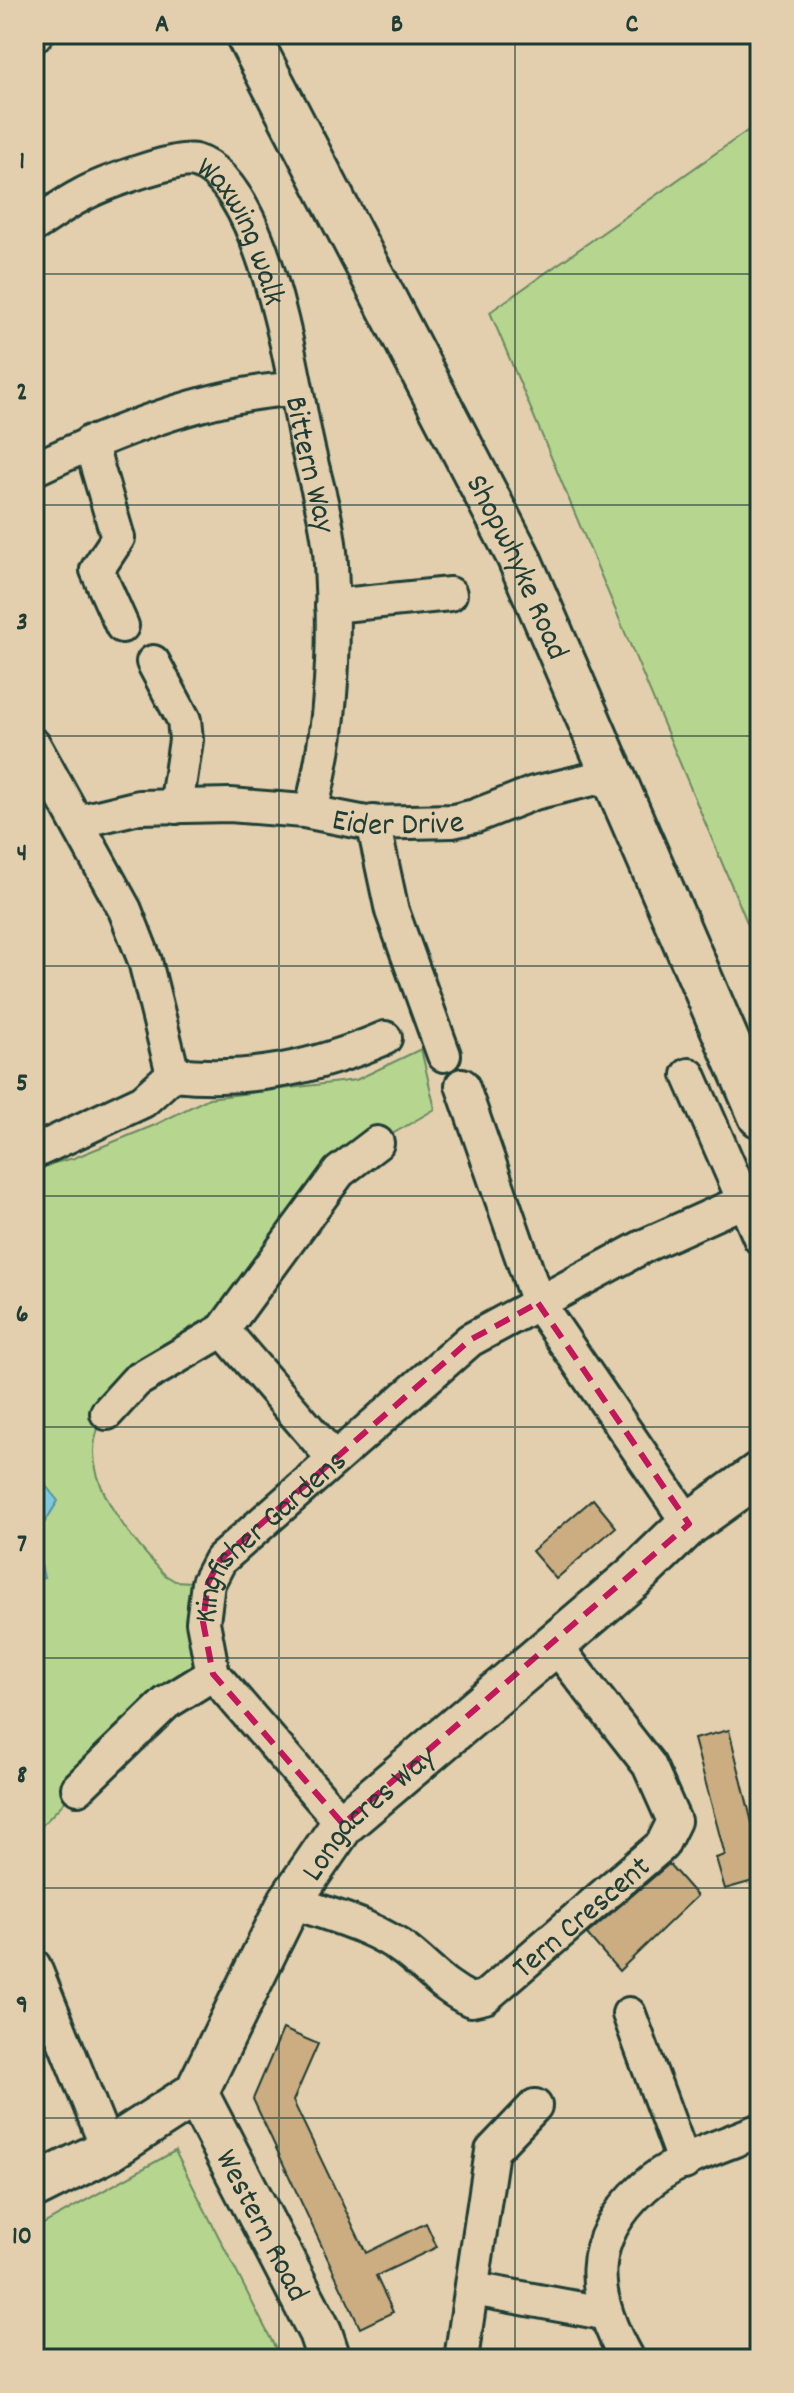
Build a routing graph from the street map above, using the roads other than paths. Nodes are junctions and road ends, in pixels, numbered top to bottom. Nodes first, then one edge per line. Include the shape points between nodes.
1 (247, 34) edge
2 (34, 225) edge
3 (295, 389) junction
4 (90, 442) junction
5 (34, 469) edge
6 (450, 594) dead end
7 (332, 606) junction
8 (122, 626) dead end
9 (153, 662) dead end
10 (34, 745) edge
11 (614, 774) junction
12 (45, 792) edge
13 (176, 807) junction
14 (311, 812) junction
15 (77, 822) junction
16 (373, 822) junction
17 (385, 1038) dead end
18 (444, 1055) dead end
19 (173, 1074) junction
20 (689, 1075) dead end
21 (462, 1085) dead end
22 (760, 1116) edge
23 (377, 1143) dead end
24 (34, 1152) edge
25 (744, 1201) junction
26 (760, 1238) edge
27 (538, 1303) junction
28 (223, 1330) junction
29 (107, 1413) dead end
30 (334, 1459) junction
31 (760, 1473) edge
32 (689, 1524) junction
33 (555, 1645) junction
34 (213, 1674) junction
35 (78, 1788) dead end
36 (343, 1824) junction
37 (290, 1901) junction
38 (34, 1966) edge
39 (629, 2014) dead end
40 (196, 2093) junction
41 (535, 2106) dead end
42 (760, 2130) edge
43 (108, 2150) junction
44 (684, 2163) junction
45 (34, 2187) edge
46 (473, 2289) junction
47 (603, 2313) junction
48 (329, 2359) edge
49 (461, 2359) edge
50 (627, 2359) edge

1 - 11 main road, Shopwhyke Road via 511,542
2 - 3 street, Waxwing walk via 80,195 129,176 192,160 209,167 228,186 275,289
3 - 4 street, Bittern Way via 215,402
3 - 7 street, Bittern Way via 326,516
4 - 5 street, Bittern Way
4 - 8 street via 118,538 97,570
6 - 7 street
7 - 14 street, Bittern Way via 323,754
9 - 13 street via 184,720
10 - 12 street
11 - 16 street, Eider Drive via 534,793 464,820
11 - 22 main road, Shopwhyke Road
12 - 15 street
13 - 14 street, Eider Drive
13 - 15 street, Eider Drive via 139,807
14 - 16 street, Eider Drive
15 - 19 street via 125,910 145,961
16 - 18 street via 392,911
17 - 19 street via 293,1070 211,1078
19 - 24 street via 143,1101
20 - 25 street
21 - 27 street
23 - 28 street via 339,1172
25 - 26 street
25 - 27 street, Kingfisher Gardens via 646,1245
27 - 30 street, Kingfisher Gardens via 470,1340
27 - 32 street
28 - 29 street via 136,1381
28 - 30 street
30 - 34 street, Kingfisher Gardens via 220,1560 208,1583 203,1622
31 - 32 main road, Longacres Way
32 - 33 main road, Longacres Way
33 - 36 main road, Longacres Way
33 - 37 street, Tern Crescent via 649,1765 674,1821 662,1845 485,1997 471,2000 369,1929
34 - 35 street via 166,1703
34 - 36 street, Kingfisher Gardens
36 - 37 main road, Longacres Way
37 - 40 main road, Longacres Way
38 - 43 street
39 - 44 street
40 - 43 main road
40 - 48 main road, Western Road via 320,2332
41 - 46 street via 492,2151
42 - 44 street
43 - 45 main road
44 - 47 street via 645,2185 608,2236 599,2265
46 - 47 street
46 - 49 street
47 - 50 street

